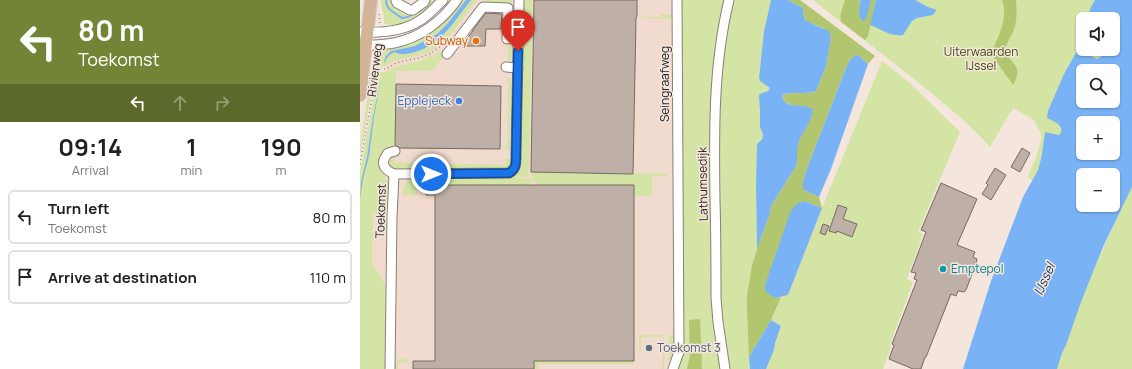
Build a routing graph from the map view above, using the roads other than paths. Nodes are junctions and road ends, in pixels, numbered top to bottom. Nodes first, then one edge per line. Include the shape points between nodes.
1 (371, 0) edge
2 (396, 0) edge
3 (425, 0) edge
4 (443, 0) edge
5 (457, 0) edge
6 (677, 0) edge
7 (729, 0) edge
8 (518, 1) edge
9 (369, 32) edge
10 (507, 39) dead end
11 (368, 46) edge
12 (447, 54) dead end
13 (506, 68) dead end
14 (518, 68) junction
15 (360, 95) edge
16 (395, 151) dead end
17 (394, 174) junction
18 (390, 369) edge
19 (673, 369) edge
20 (725, 369) edge

1 - 9 main road, Rivierweg
2 - 3 street via 410,10
4 - 9 street via 410,26 398,30
5 - 11 street via 432,26 420,34 394,43
6 - 19 street, Seingraafweg via 679,352
7 - 20 street, Lathumsedijk via 719,58 714,148 716,298
8 - 14 street, Toekomst
9 - 11 main road, Rivierweg
10 - 12 street via 508,8 483,7
11 - 15 main road, Rivierweg
13 - 14 street
14 - 17 street, Toekomst via 515,166 512,172
16 - 17 street via 388,153 383,161 386,170
17 - 18 street, Toekomst

